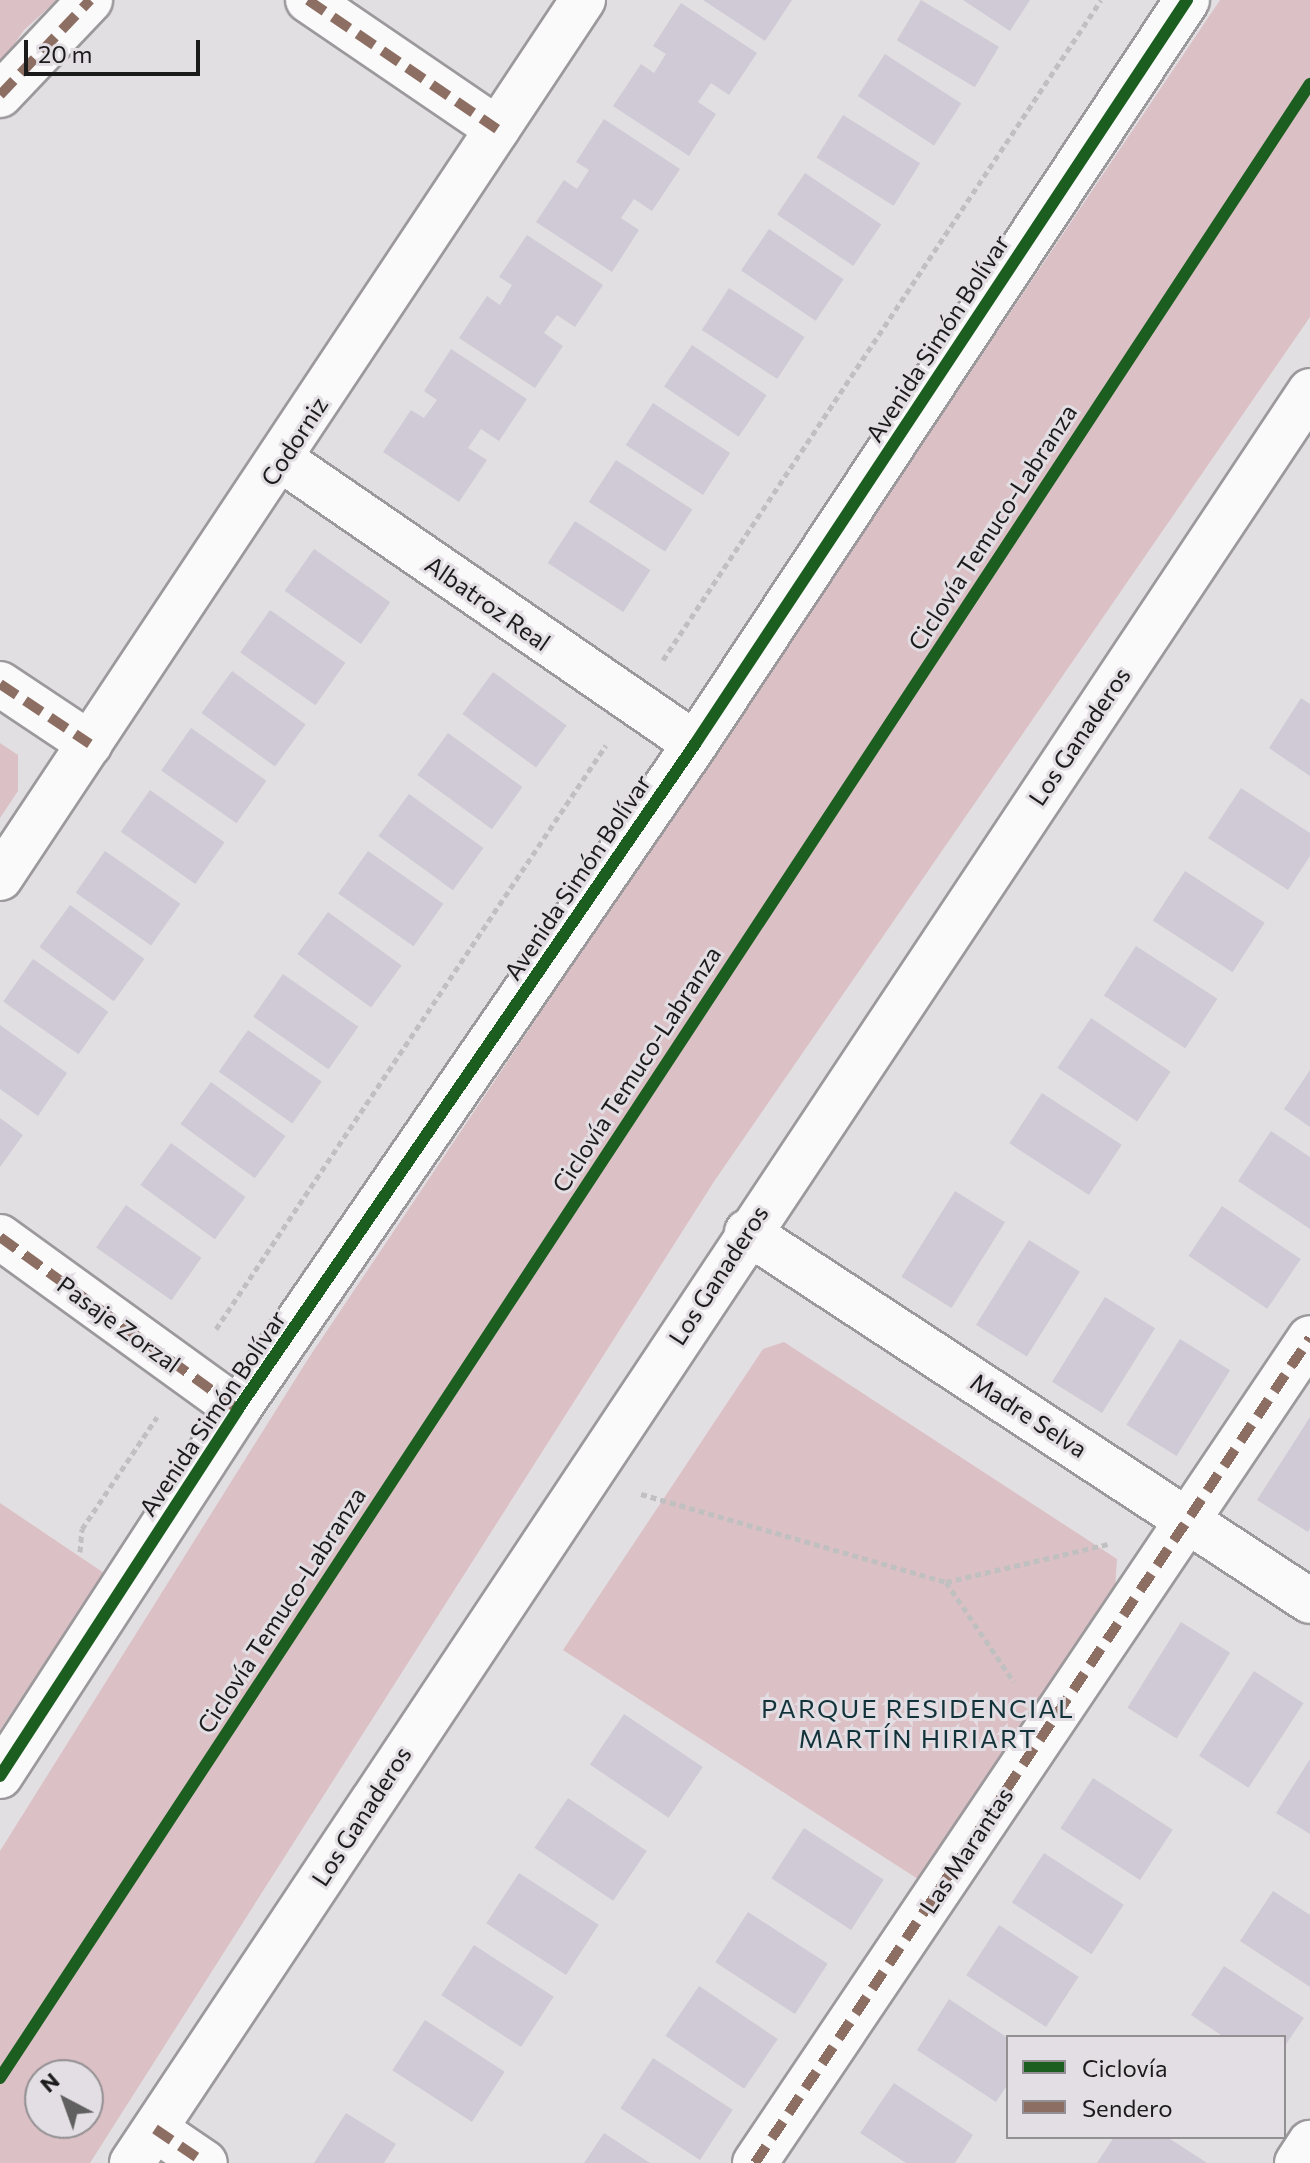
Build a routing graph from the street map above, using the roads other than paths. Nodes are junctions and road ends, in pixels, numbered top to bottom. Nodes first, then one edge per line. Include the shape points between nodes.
1 (90, 0) edge
2 (308, 0) edge
3 (583, 0) edge
4 (1187, 0) edge
5 (0, 95) edge
6 (497, 129) junction
7 (1310, 391) edge
8 (282, 460) junction
9 (0, 684) edge
10 (90, 744) junction
11 (695, 744) junction
12 (0, 878) edge
13 (747, 1232) junction
14 (0, 1237) edge
15 (1310, 1338) edge
16 (238, 1409) junction
17 (1190, 1518) junction
18 (1310, 1601) edge
19 (0, 1776) edge
20 (1310, 2143) edge
21 (143, 2146) edge
22 (205, 2163) edge
23 (755, 2163) edge
24 (1297, 2163) edge

1 - 5 street
2 - 6 street
3 - 6 street, Codorniz
4 - 11 street, Avenida Simón Bolívar
6 - 8 street, Codorniz
7 - 13 street, Los Ganaderos
8 - 10 street, Codorniz
8 - 11 street, Albatroz Real
9 - 10 street
10 - 12 street, Codorniz
11 - 16 street, Avenida Simón Bolívar
13 - 17 street, Madre Selva
13 - 21 street, Los Ganaderos
14 - 16 street, Pasaje Zorzal
15 - 17 street, Las Marantas
16 - 19 street, Avenida Simón Bolívar
17 - 18 street, Madre Selva
17 - 23 street, Las Marantas
20 - 24 street
21 - 22 street

